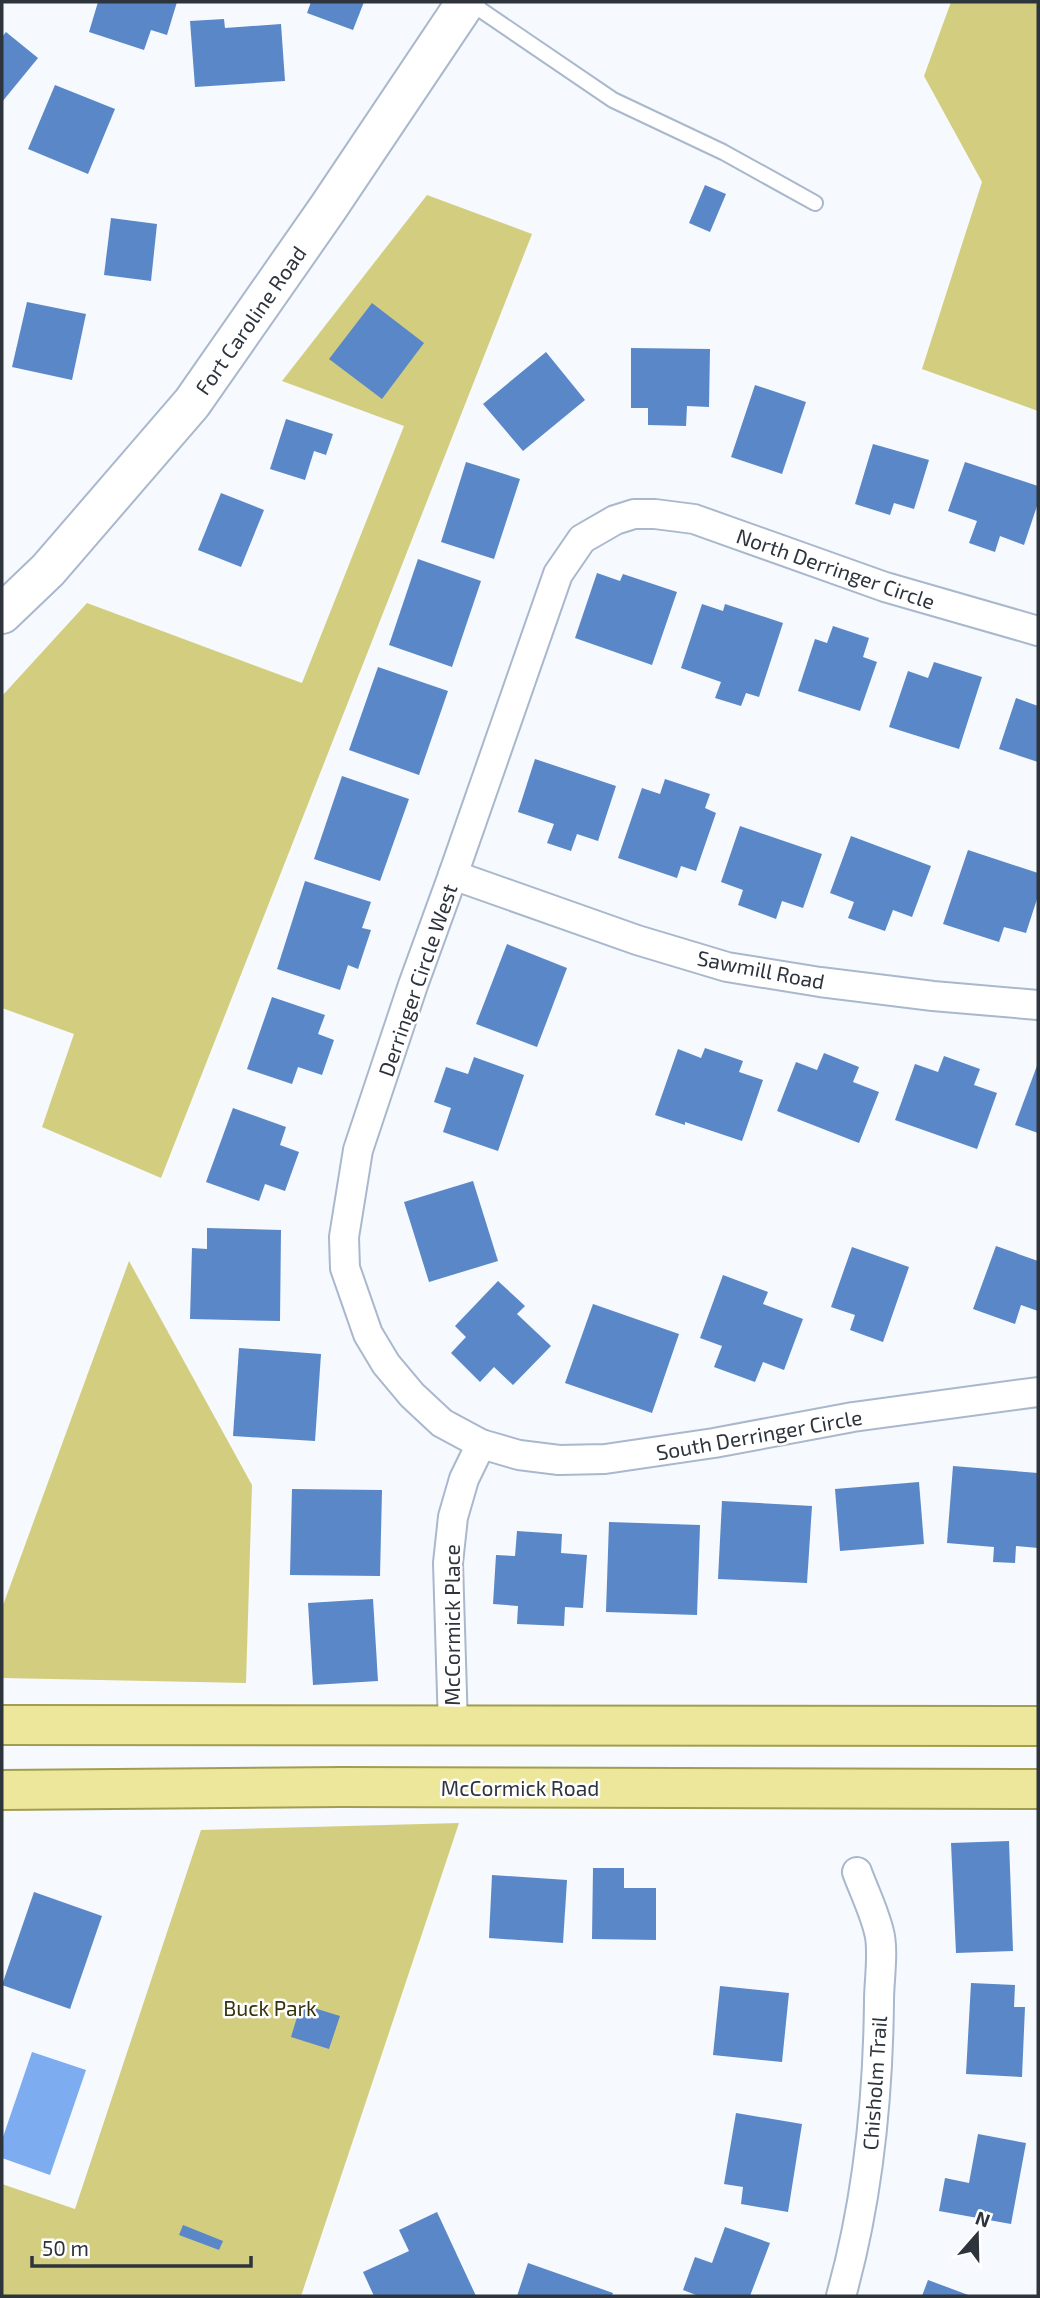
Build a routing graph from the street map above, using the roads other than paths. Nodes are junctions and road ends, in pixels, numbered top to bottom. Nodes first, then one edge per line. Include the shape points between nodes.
1 (467, 2) edge
2 (815, 203) dead end
3 (634, 514) joint
4 (2, 614) edge
5 (1038, 631) edge
6 (453, 875) junction
7 (1038, 1005) edge
8 (1038, 1392) edge
9 (481, 1444) junction
10 (2, 1726) edge
11 (1038, 1726) edge
12 (453, 1727) junction
13 (1038, 1789) edge
14 (2, 1790) edge
15 (857, 1871) dead end
16 (841, 2296) edge

1 - 2 lane via 613,100 723,152
1 - 4 street, Fort Caroline Road via 192,403 48,570
3 - 5 street, North Derringer Circle via 694,519 885,587
3 - 6 street, Derringer Circle West via 582,538 558,575
6 - 7 street, Sawmill Road via 727,967 933,996
6 - 9 street, Derringer Circle West via 358,1150 344,1237 345,1258 368,1334 386,1364 442,1423
8 - 9 street, South Derringer Circle via 853,1417 605,1460 519,1455
9 - 12 street, McCormick Place via 453,1517 448,1563
10 - 12 main road
11 - 12 main road
13 - 14 main road, McCormick Road
15 - 16 street, Chisholm Trail via 880,1934 879,2029 865,2191

